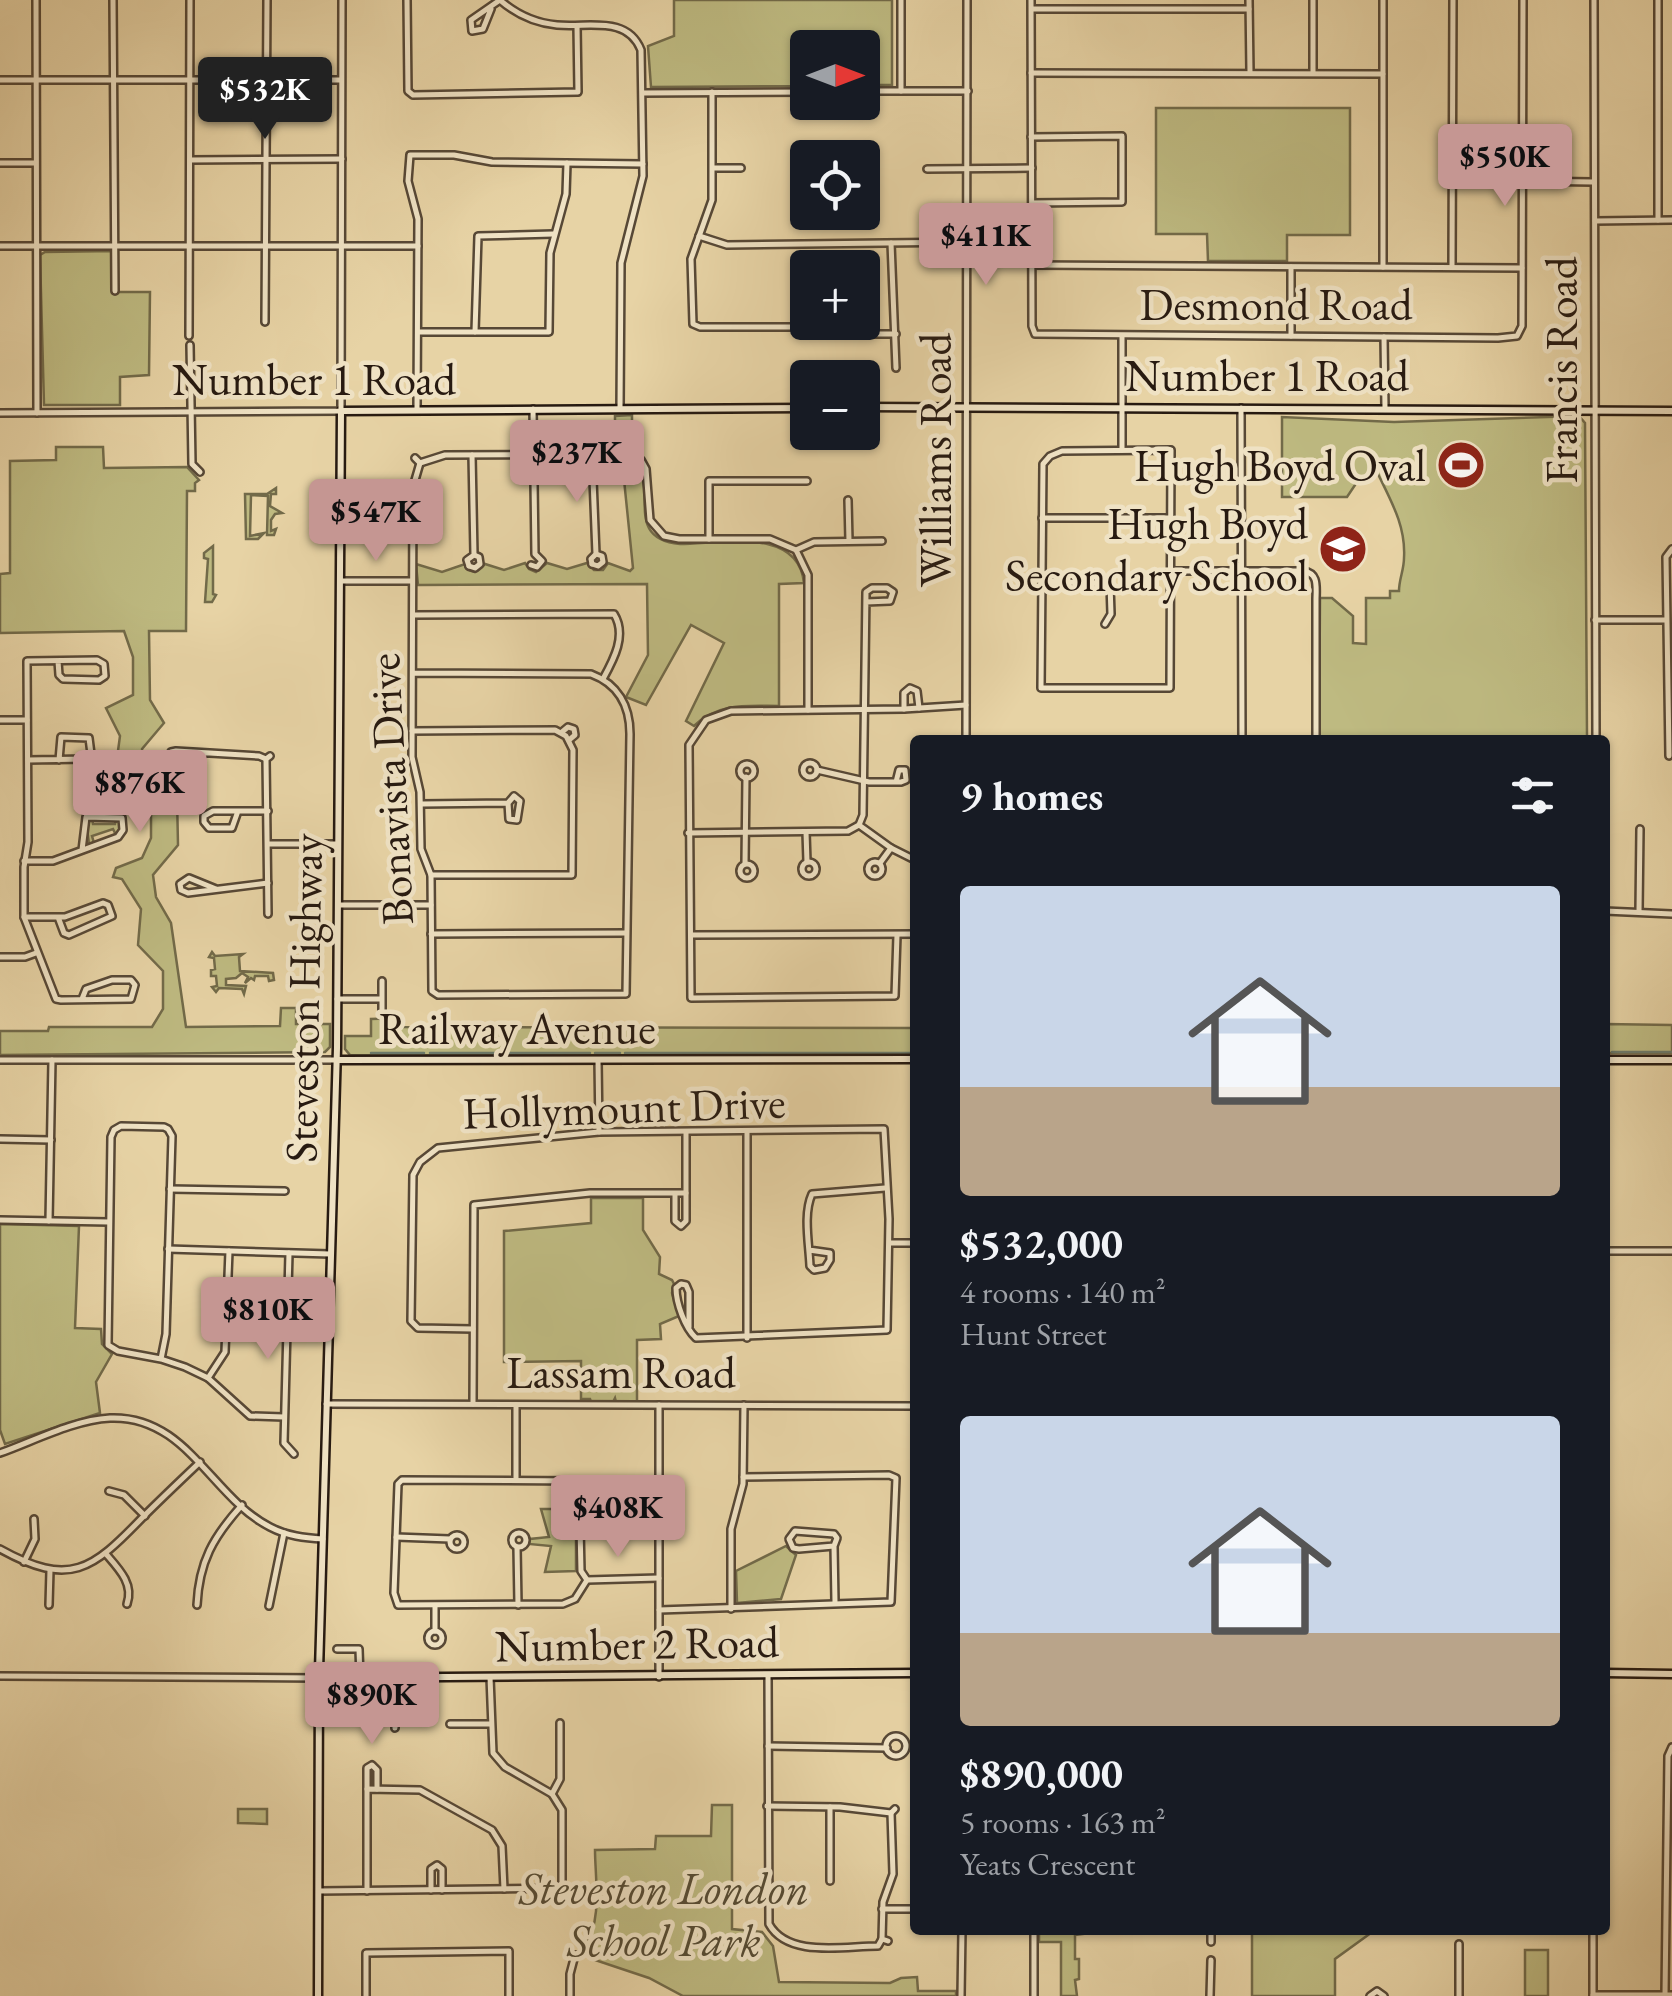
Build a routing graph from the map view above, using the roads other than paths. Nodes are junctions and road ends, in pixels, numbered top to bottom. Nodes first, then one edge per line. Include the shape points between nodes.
1 (36, 0) edge
2 (113, 0) edge
3 (190, 0) edge
4 (267, 0) edge
5 (342, 0) edge
6 (408, 0) edge
7 (500, 0) edge
8 (901, 0) edge
9 (967, 0) edge
10 (1031, 0) edge
11 (1249, 0) edge
12 (1312, 0) edge
13 (1383, 0) edge
14 (1453, 0) edge
15 (1523, 0) edge
16 (1594, 0) edge
17 (1658, 0) edge
18 (492, 9) junction
19 (1031, 9) junction
20 (1249, 9) junction
21 (577, 26) junction
22 (1250, 72) junction
23 (1313, 72) junction
24 (1031, 73) junction
25 (1383, 74) junction
26 (113, 79) junction
27 (190, 79) junction
28 (267, 79) junction
29 (0, 80) edge
30 (36, 80) junction
31 (342, 80) junction
32 (901, 91) junction
33 (968, 91) junction
34 (712, 92) junction
35 (790, 92) edge
36 (880, 92) edge
37 (642, 93) junction
38 (1031, 137) junction
39 (266, 159) junction
40 (189, 160) junction
41 (342, 160) junction
42 (0, 163) edge
43 (36, 163) junction
44 (567, 163) junction
45 (643, 164) junction
46 (713, 168) junction
47 (740, 168) dead end
48 (1032, 168) junction
49 (928, 169) dead end
50 (968, 169) junction
51 (1522, 181) junction
52 (1593, 182) junction
53 (1032, 203) junction
54 (1658, 220) junction
55 (1672, 220) edge
56 (1593, 221) junction
57 (554, 234) junction
58 (699, 236) junction
59 (968, 242) junction
60 (891, 243) junction
61 (0, 246) edge
62 (36, 246) junction
63 (114, 246) junction
64 (190, 246) junction
65 (266, 246) junction
66 (418, 246) junction
67 (341, 247) junction
68 (1032, 265) junction
69 (1291, 267) junction
70 (1384, 267) junction
71 (1452, 268) junction
72 (1522, 268) junction
73 (114, 291) dead end
74 (265, 322) dead end
75 (418, 332) junction
76 (475, 332) junction
77 (896, 334) junction
78 (189, 336) dead end
79 (1122, 336) junction
80 (1291, 336) junction
81 (1384, 337) junction
82 (190, 345) dead end
83 (896, 368) dead end
84 (968, 407) junction
85 (620, 408) junction
86 (790, 408) edge
87 (880, 408) edge
88 (1122, 408) junction
89 (1241, 408) junction
90 (1384, 408) junction
91 (532, 409) junction
92 (1593, 409) junction
93 (417, 410) junction
94 (341, 411) junction
95 (1672, 411) edge
96 (191, 412) junction
97 (37, 413) junction
98 (0, 414) edge
99 (1122, 450) junction
100 (533, 454) junction
101 (592, 454) junction
102 (472, 455) junction
103 (200, 472) dead end
104 (807, 481) dead end
105 (848, 500) dead end
106 (1042, 518) junction
107 (1170, 518) junction
108 (710, 538) junction
109 (848, 540) junction
110 (882, 541) dead end
111 (1672, 549) edge
112 (796, 550) junction
113 (474, 554) dead end
114 (535, 554) dead end
115 (596, 554) dead end
116 (1170, 571) junction
117 (1242, 571) junction
118 (340, 581) junction
119 (412, 581) junction
120 (1042, 581) junction
121 (866, 602) junction
122 (413, 615) junction
123 (1594, 620) junction
124 (1666, 620) junction
125 (1105, 624) dead end
126 (58, 661) junction
127 (413, 672) junction
128 (603, 678) junction
129 (966, 705) junction
130 (919, 708) junction
131 (904, 709) junction
132 (808, 710) junction
133 (866, 710) junction
134 (0, 720) edge
135 (27, 720) junction
136 (412, 731) junction
137 (966, 735) edge
138 (1242, 735) edge
139 (1316, 735) edge
140 (1596, 735) edge
141 (206, 753) junction
142 (1669, 757) edge
143 (28, 760) junction
144 (59, 760) junction
145 (817, 770) dead end
146 (746, 777) dead end
147 (863, 780) junction
148 (896, 782) dead end
149 (508, 803) junction
150 (420, 804) junction
151 (238, 811) junction
152 (268, 811) junction
153 (859, 825) junction
154 (1640, 829) dead end
155 (745, 832) junction
156 (806, 832) junction
157 (688, 833) junction
158 (268, 844) junction
159 (338, 844) junction
160 (891, 848) junction
161 (82, 850) junction
162 (910, 858) edge
163 (24, 861) junction
164 (807, 862) dead end
165 (880, 863) dead end
166 (745, 864) dead end
167 (431, 876) junction
168 (268, 882) junction
169 (216, 889) junction
170 (338, 905) junction
171 (431, 905) junction
172 (1610, 911) edge
173 (1639, 911) junction
174 (268, 914) dead end
175 (1672, 914) edge
176 (24, 917) junction
177 (58, 917) junction
178 (626, 933) junction
179 (431, 934) junction
180 (691, 934) junction
181 (897, 934) junction
182 (910, 934) edge
183 (36, 953) junction
184 (0, 957) edge
185 (382, 981) dead end
186 (338, 999) junction
187 (381, 999) junction
188 (82, 1000) junction
189 (382, 1016) dead end
190 (0, 1060) edge
191 (52, 1060) junction
192 (336, 1060) junction
193 (598, 1060) junction
194 (910, 1060) edge
195 (1610, 1060) edge
196 (1672, 1060) edge
197 (599, 1132) junction
198 (747, 1132) junction
199 (686, 1133) junction
200 (0, 1139) edge
201 (50, 1140) junction
202 (885, 1188) junction
203 (170, 1189) junction
204 (285, 1191) dead end
205 (675, 1193) junction
206 (686, 1193) junction
207 (0, 1220) edge
208 (49, 1220) junction
209 (108, 1222) junction
210 (890, 1242) junction
211 (910, 1242) edge
212 (168, 1249) junction
213 (809, 1250) junction
214 (229, 1251) junction
215 (1610, 1251) edge
216 (1672, 1252) edge
217 (289, 1254) junction
218 (330, 1254) junction
219 (688, 1327) junction
220 (474, 1329) junction
221 (747, 1338) junction
222 (161, 1358) junction
223 (208, 1378) junction
224 (326, 1404) junction
225 (473, 1404) junction
226 (516, 1405) junction
227 (659, 1405) junction
228 (744, 1405) junction
229 (910, 1406) edge
230 (284, 1417) junction
231 (0, 1454) edge
232 (294, 1454) dead end
233 (200, 1462) junction
234 (743, 1477) junction
235 (516, 1480) junction
236 (109, 1491) dead end
237 (242, 1505) junction
238 (145, 1516) junction
239 (34, 1519) dead end
240 (284, 1533) junction
241 (396, 1537) junction
242 (323, 1538) junction
243 (450, 1539) dead end
244 (834, 1546) junction
245 (517, 1547) dead end
246 (0, 1549) edge
247 (106, 1554) junction
248 (24, 1562) junction
249 (50, 1570) junction
250 (659, 1578) junction
251 (587, 1580) junction
252 (835, 1602) junction
253 (127, 1604) dead end
254 (49, 1605) dead end
255 (197, 1605) dead end
256 (518, 1605) junction
257 (269, 1606) dead end
258 (435, 1606) junction
259 (659, 1610) junction
260 (731, 1610) junction
261 (435, 1631) dead end
262 (337, 1649) dead end
263 (910, 1673) edge
264 (1610, 1673) edge
265 (768, 1674) junction
266 (1672, 1674) edge
267 (0, 1676) edge
268 (659, 1676) junction
269 (490, 1677) junction
270 (319, 1678) junction
271 (360, 1678) junction
272 (396, 1678) junction
273 (369, 1710) dead end
274 (396, 1710) junction
275 (560, 1723) dead end
276 (450, 1724) dead end
277 (491, 1724) junction
278 (396, 1728) dead end
279 (768, 1746) junction
280 (1671, 1747) edge
281 (886, 1748) dead end
282 (366, 1789) junction
283 (377, 1789) junction
284 (552, 1794) junction
285 (767, 1806) junction
286 (830, 1807) junction
287 (1670, 1879) edge
288 (830, 1880) dead end
289 (431, 1890) junction
290 (442, 1890) junction
291 (504, 1890) junction
292 (318, 1891) junction
293 (367, 1891) junction
294 (882, 1909) junction
295 (910, 1909) edge
296 (962, 1935) edge
297 (1034, 1935) edge
298 (1211, 1935) edge
299 (1594, 1935) edge
300 (1670, 1936) edge
301 (1211, 1942) dead end
302 (1460, 1944) dead end
303 (575, 1956) dead end
304 (1211, 1960) dead end
305 (1669, 1995) edge
306 (318, 1996) edge
307 (366, 1996) edge
308 (509, 1996) edge
309 (570, 1996) edge
310 (961, 1996) edge
311 (1034, 1996) edge
312 (1210, 1996) edge
313 (1370, 1996) edge
314 (1384, 1996) edge
315 (1459, 1996) edge
316 (1593, 1996) edge

1 - 30 street
2 - 26 street
3 - 27 street
4 - 28 street
5 - 31 street, Steveston Highway
6 - 21 street via 412,94 578,92
7 - 18 street
7 - 21 street via 540,22
8 - 32 street
9 - 33 street, Williams Road
10 - 19 street
11 - 20 street
12 - 23 street
13 - 25 street
14 - 71 street
15 - 51 street
16 - 52 street, Francis Road
17 - 54 street
18 - 18 street via 483,29 472,31 471,20
19 - 20 street
19 - 24 street
20 - 22 street
21 - 37 street via 618,26 631,33 642,56
22 - 23 street
22 - 24 street
23 - 25 street
24 - 38 street
25 - 70 street
26 - 27 street
26 - 30 street
26 - 63 street
27 - 28 street
27 - 40 street
28 - 31 street
28 - 39 street
29 - 30 street
30 - 43 street
31 - 41 street, Steveston Highway
32 - 33 street
32 - 36 street
33 - 50 street, Williams Road
34 - 35 street
34 - 37 street
34 - 46 street
37 - 45 street
38 - 48 street
38 - 53 street via 1122,136 1122,202
39 - 40 street
39 - 41 street
39 - 65 street
40 - 64 street
41 - 67 street, Steveston Highway
42 - 43 street
43 - 62 street
44 - 45 street
44 - 57 street
44 - 66 street via 410,155
45 - 85 street via 622,256
46 - 47 street
46 - 58 street via 712,205
48 - 50 street
48 - 53 street
49 - 50 street
50 - 59 street, Williams Road
51 - 52 street
51 - 72 street
52 - 56 street, Francis Road
53 - 68 street
54 - 55 street
54 - 56 street
56 - 92 street, Francis Road
57 - 76 street via 478,236
57 - 76 street via 549,332
58 - 60 street via 727,245
58 - 77 street via 690,263 693,324
59 - 60 street
59 - 84 street, Williams Road
60 - 77 street
61 - 62 street
62 - 63 street
62 - 97 street
63 - 64 street
63 - 73 street
64 - 65 street
64 - 78 street
65 - 67 street
65 - 74 street
66 - 67 street
66 - 75 street
67 - 94 street, Steveston Highway
68 - 69 street
68 - 79 street, Desmond Road via 1035,334
69 - 70 street
69 - 80 street
70 - 71 street
71 - 72 street
72 - 81 street, Desmond Road via 1517,336
75 - 76 street
75 - 93 street
77 - 83 street
79 - 80 street, Desmond Road
79 - 88 street
80 - 81 street, Desmond Road
81 - 90 street
82 - 96 street
84 - 87 main road, Number 1 Road
84 - 88 main road, Number 1 Road
84 - 129 street, Williams Road
85 - 86 main road, Number 1 Road
85 - 91 main road, Number 1 Road
88 - 89 main road, Number 1 Road
88 - 99 street
89 - 90 main road, Number 1 Road
89 - 117 street
90 - 92 main road, Number 1 Road
91 - 93 main road, Number 1 Road
91 - 100 street
92 - 95 main road, Number 1 Road
92 - 123 street, Francis Road
93 - 94 main road, Number 1 Road
94 - 96 street, Number 1 Road
94 - 118 main road, Steveston Highway
96 - 97 street, Number 1 Road
96 - 103 street via 192,464
97 - 98 street, Number 1 Road
99 - 106 street via 1062,450 1047,459
99 - 107 street via 1171,450
100 - 101 street
100 - 102 street
100 - 114 street
101 - 108 street via 641,460 648,514 659,533 679,540
101 - 115 street
102 - 113 street
102 - 119 street, Bonavista Drive via 418,460
104 - 108 street via 709,482
105 - 109 street
106 - 107 street
106 - 120 street
107 - 116 street
108 - 112 street via 770,540
109 - 110 street
109 - 112 street
111 - 124 street via 1666,557
112 - 132 street via 808,575
116 - 117 street
116 - 120 street via 1170,688 1041,688
117 - 138 street
117 - 139 street via 1304,571 1316,578
118 - 119 street
118 - 159 main road, Steveston Highway
119 - 122 street, Bonavista Drive
120 - 125 street via 1110,584
121 - 121 street via 890,601 893,592 870,588
121 - 133 street
122 - 127 street, Bonavista Drive
122 - 128 street via 617,614 618,651
123 - 124 street
123 - 140 street, Francis Road
124 - 142 street
126 - 126 street via 100,661 104,676 63,680
126 - 135 street via 26,661
127 - 128 street via 577,672
127 - 136 street, Bonavista Drive
128 - 178 street via 626,704 630,722
129 - 130 street
129 - 137 street, Williams Road
130 - 131 street
130 - 131 street via 917,691 910,688
131 - 133 street
132 - 133 street
132 - 157 street via 731,710 698,726 688,754
133 - 147 street
134 - 135 street
135 - 143 street
136 - 150 street, Bonavista Drive
136 - 167 street via 562,732 573,753 572,875
141 - 141 street via 174,751 168,761 177,765
141 - 152 street via 268,758
143 - 144 street
143 - 163 street
144 - 144 street via 88,759 89,738 62,736
145 - 147 street
146 - 155 street
147 - 148 street
147 - 153 street
149 - 149 street via 519,798 517,820 508,817
149 - 150 street
150 - 167 street, Bonavista Drive via 420,849
151 - 151 street via 209,812 204,822 232,828
151 - 152 street
152 - 158 street
153 - 156 street
153 - 160 street
154 - 173 street
155 - 156 street
155 - 157 street
155 - 166 street
156 - 164 street
157 - 180 street
158 - 159 street
158 - 168 street
159 - 170 main road, Steveston Highway
160 - 162 street
160 - 165 street
161 - 161 street via 121,836 122,818 86,817
161 - 163 street via 52,861
163 - 176 street
167 - 171 street, Bonavista Drive
168 - 169 street
168 - 174 street
169 - 169 street via 186,893 180,884 189,878
170 - 171 street
170 - 186 main road, Steveston Highway
171 - 179 street, Bonavista Drive
172 - 173 street
173 - 175 street
176 - 177 street
176 - 183 street
177 - 177 street via 103,903 112,916 69,935
178 - 179 street
178 - 179 street, Bonavista Drive via 626,994 433,993
180 - 181 street
180 - 181 street via 691,998 895,996
181 - 182 street
183 - 184 street
183 - 188 street via 53,996
185 - 187 street
186 - 187 street
186 - 192 main road, Steveston Highway
187 - 189 street
188 - 188 street via 132,1000 135,985 111,980 86,989
190 - 191 street, Railway Avenue
191 - 192 street, Railway Avenue
191 - 201 street
192 - 193 main road, Railway Avenue
192 - 218 main road, Steveston Highway
193 - 194 main road, Railway Avenue
193 - 197 street
195 - 196 main road
197 - 199 street, Hollymount Drive
197 - 220 street, Hollymount Drive via 450,1145 420,1162 412,1186 412,1327
198 - 199 street, Hollymount Drive
198 - 202 street, Hollymount Drive via 884,1129
198 - 221 street
199 - 206 street
200 - 201 street
201 - 208 street
202 - 210 street
202 - 213 street via 810,1194
203 - 204 street
203 - 209 street via 170,1130 121,1126 112,1135
203 - 212 street
205 - 206 street
205 - 206 street via 675,1221 681,1226
205 - 220 street via 476,1204
207 - 208 street
208 - 209 street
209 - 222 street via 108,1345
210 - 211 street
210 - 221 street via 887,1330
212 - 214 street
212 - 222 street
213 - 213 street via 811,1268 826,1268 830,1254
214 - 217 street
214 - 223 street via 225,1352
215 - 216 street
217 - 218 street
217 - 230 street
218 - 224 main road, Steveston Highway
219 - 219 street via 690,1292 681,1284 675,1292
219 - 221 street via 696,1338
220 - 225 street
222 - 223 street
223 - 230 street via 250,1416
224 - 225 street, Lassam Road
224 - 242 main road, Steveston Highway
225 - 226 street, Lassam Road
226 - 227 street, Lassam Road
226 - 235 street
227 - 228 street, Lassam Road
227 - 250 street
228 - 229 street, Lassam Road
228 - 234 street
230 - 232 street via 284,1443
231 - 233 street via 86,1422 130,1418 174,1438
233 - 237 street
233 - 238 street
234 - 252 street via 896,1478 890,1602
234 - 260 street via 731,1529
235 - 241 street via 402,1480
235 - 251 street via 579,1481 581,1571
236 - 238 street via 124,1495
237 - 240 street
237 - 255 street via 206,1552
238 - 247 street
239 - 248 street via 35,1539
240 - 242 street
240 - 257 street
241 - 243 street
241 - 258 street via 398,1604
242 - 270 main road, Steveston Highway
244 - 244 street via 834,1534 795,1532 789,1539 793,1548
244 - 252 street
245 - 256 street
246 - 248 street
247 - 249 street via 78,1568
247 - 253 street via 128,1584
248 - 249 street
249 - 254 street
250 - 251 street
250 - 259 street
251 - 256 street via 577,1601
252 - 260 street
256 - 258 street
258 - 261 street
259 - 260 street
259 - 268 street
262 - 271 street via 359,1650
263 - 265 main road, Number 2 Road
264 - 266 main road
265 - 268 main road, Number 2 Road
265 - 279 street
267 - 270 street, Number 2 Road
268 - 269 main road, Number 2 Road
269 - 272 main road, Number 2 Road
269 - 277 street
270 - 271 main road, Number 2 Road
270 - 292 main road, Steveston Highway
271 - 272 main road, Number 2 Road
272 - 274 street
273 - 274 street
274 - 278 street
275 - 284 street via 560,1779
276 - 277 street
277 - 284 street via 498,1760
279 - 281 street
279 - 285 street
280 - 287 street
282 - 283 street
282 - 283 street via 372,1764
282 - 293 street
283 - 291 street via 426,1792 492,1830 502,1846
284 - 291 street via 564,1818 562,1888
285 - 286 street
285 - 294 street via 767,1910 777,1936 802,1946 878,1946 885,1940
286 - 288 street
286 - 294 street via 893,1811 892,1878
287 - 300 street
289 - 290 street
289 - 290 street via 431,1869 438,1866
289 - 293 street
290 - 291 street
292 - 293 street
292 - 306 main road, Steveston Highway
294 - 295 street
296 - 310 street
297 - 311 street
298 - 301 street
299 - 316 street
300 - 305 street
302 - 315 street
303 - 309 street
304 - 312 street
305 - 316 street
307 - 308 street via 366,1954 509,1952
313 - 314 street

